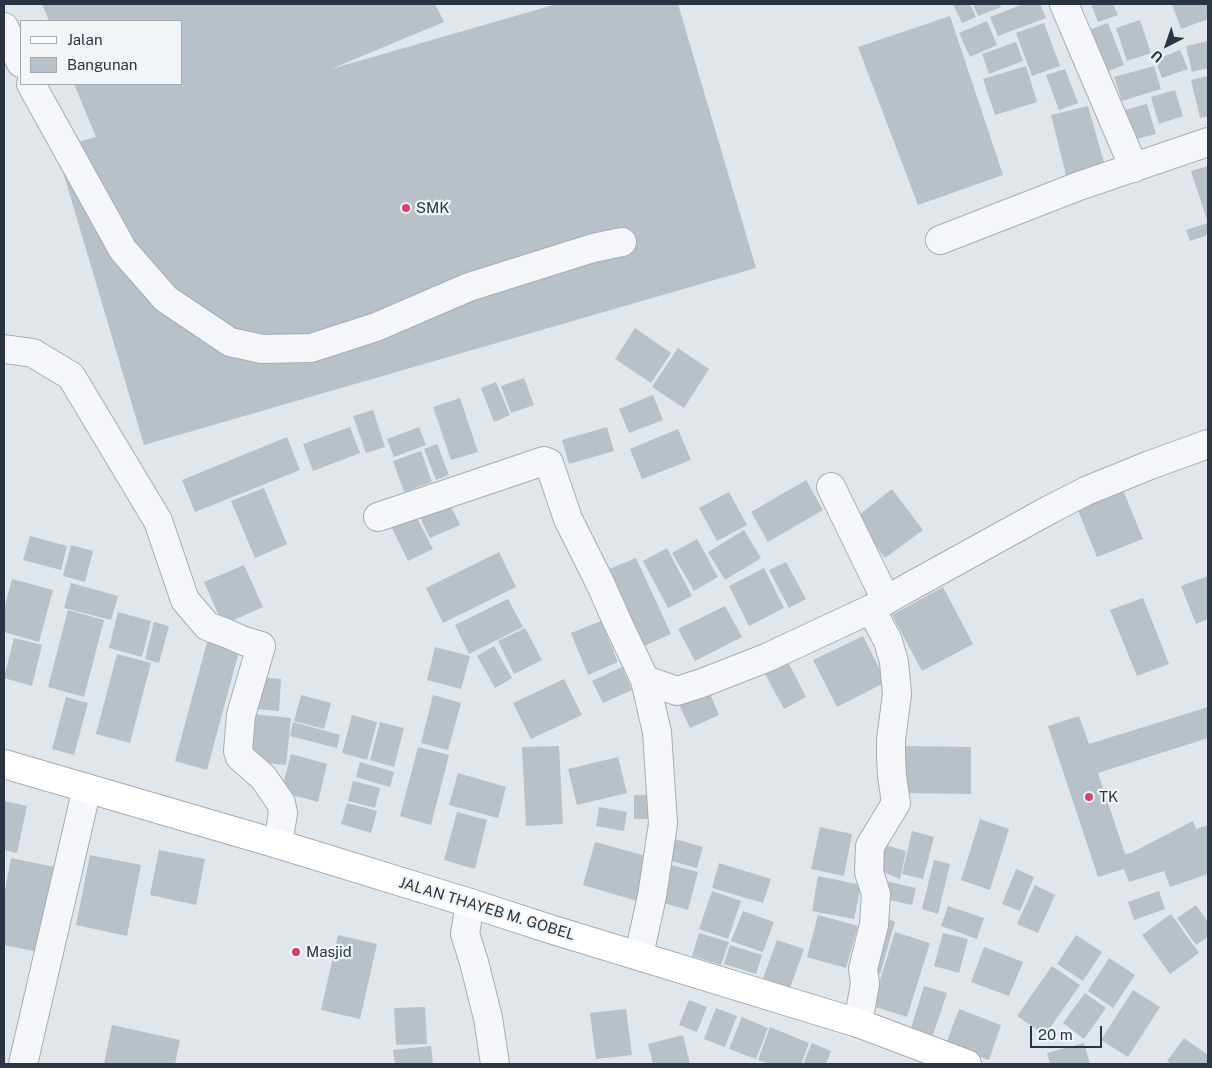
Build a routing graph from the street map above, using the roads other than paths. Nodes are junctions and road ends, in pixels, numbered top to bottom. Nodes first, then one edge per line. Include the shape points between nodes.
1 (1064, 4) edge
2 (4, 27) edge
3 (20, 61) edge
4 (32, 85) edge
5 (1208, 142) edge
6 (1134, 168) junction
7 (940, 240) dead end
8 (622, 242) dead end
9 (4, 350) edge
10 (1208, 444) edge
11 (831, 488) dead end
12 (378, 517) dead end
13 (879, 604) junction
14 (645, 680) junction
15 (4, 764) edge
16 (87, 788) junction
17 (278, 844) junction
18 (470, 903) junction
19 (639, 955) junction
20 (858, 1023) junction
21 (23, 1064) edge
22 (495, 1064) edge
23 (968, 1064) edge

1 - 6 street
2 - 3 street
4 - 8 street via 123,250 166,300 230,342 262,349 311,348 376,327 470,287
5 - 6 street
6 - 7 street
9 - 17 street via 33,354 71,376 158,521 185,600 207,626 261,646 241,715 238,751 240,757 263,777 281,803 283,813
10 - 13 street via 1086,491
11 - 13 street
12 - 14 street via 544,461 549,463 568,519
13 - 14 street via 766,658 676,691
13 - 20 street via 894,662 897,694 891,740 896,803 870,846 869,872 876,894 874,926 863,969 865,984
14 - 19 street via 657,732 663,824
15 - 16 main road, JALAN THAYEB M. GOBEL
16 - 17 main road, JALAN THAYEB M. GOBEL
16 - 21 street
17 - 18 main road, JALAN THAYEB M. GOBEL
18 - 19 main road, JALAN THAYEB M. GOBEL
18 - 22 street via 465,934 488,1018
19 - 20 main road, JALAN THAYEB M. GOBEL
20 - 23 main road, JALAN THAYEB M. GOBEL

